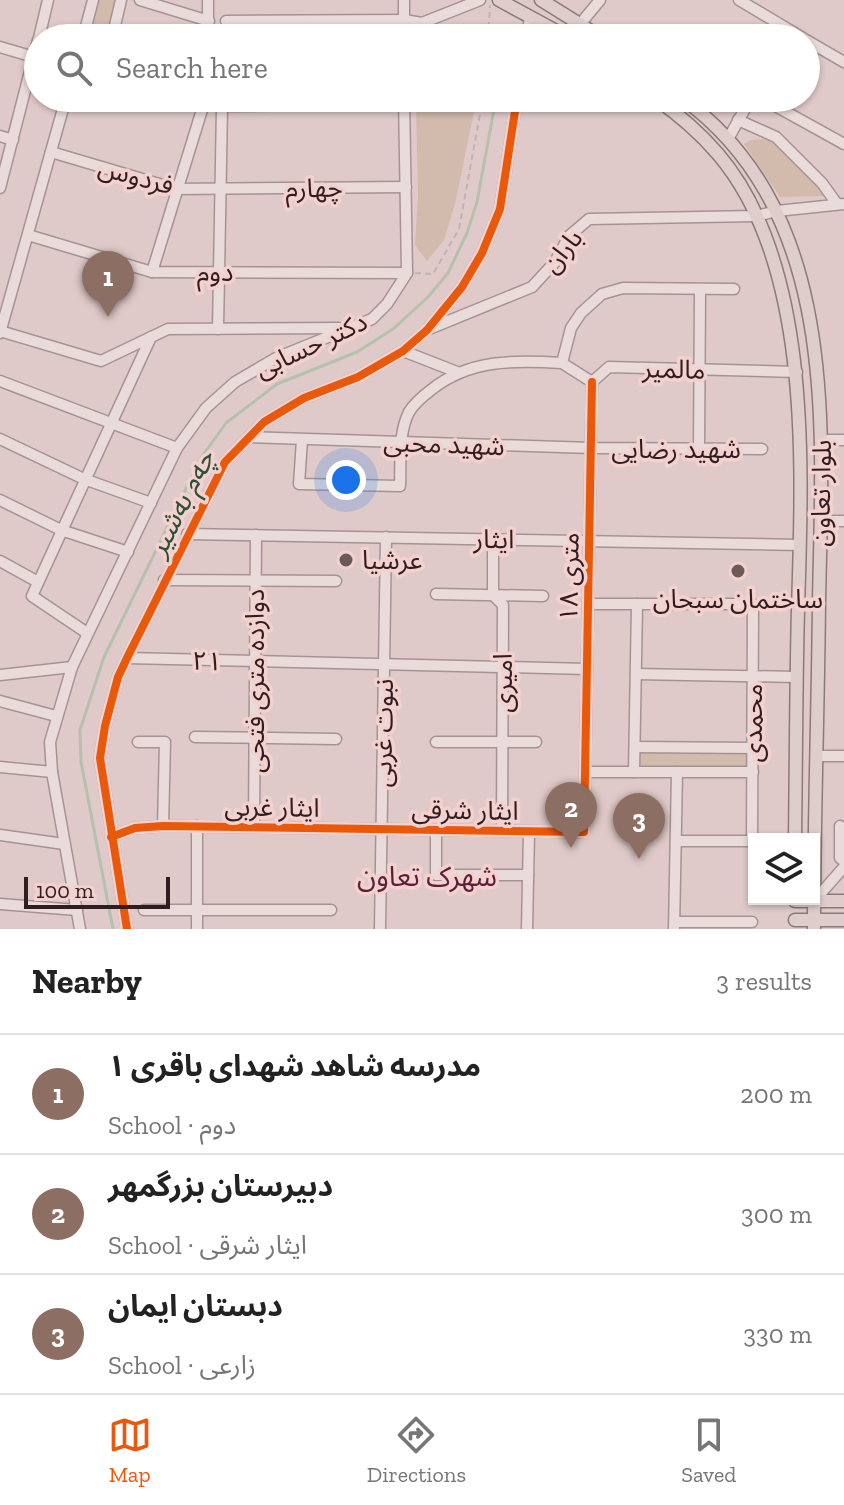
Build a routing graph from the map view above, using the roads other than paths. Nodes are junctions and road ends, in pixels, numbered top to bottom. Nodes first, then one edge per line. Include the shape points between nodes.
1 (48, 0) edge
2 (93, 0) edge
3 (121, 0) edge
4 (140, 0) edge
5 (208, 0) edge
6 (404, 0) edge
7 (480, 0) edge
8 (499, 0) edge
9 (541, 0) edge
10 (600, 0) edge
11 (739, 0) edge
12 (530, 17) junction
13 (404, 20) junction
14 (209, 21) junction
15 (226, 21) dead end
16 (305, 21) joint
17 (581, 23) joint
18 (42, 24) edge
19 (87, 24) edge
20 (115, 24) edge
21 (209, 24) edge
22 (404, 24) edge
23 (529, 24) edge
24 (543, 24) edge
25 (772, 24) edge
26 (0, 47) edge
27 (820, 48) edge
28 (24, 54) edge
29 (844, 62) edge
30 (24, 97) edge
31 (62, 112) edge
32 (201, 112) edge
33 (222, 112) edge
34 (404, 112) edge
35 (515, 112) edge
36 (674, 112) edge
37 (701, 112) edge
38 (743, 112) edge
39 (786, 112) edge
40 (738, 120) junction
41 (0, 136) edge
42 (728, 139) junction
43 (13, 140) junction
44 (844, 144) edge
45 (51, 152) junction
46 (406, 187) junction
47 (0, 188) edge
48 (176, 189) junction
49 (222, 189) junction
50 (840, 204) edge
51 (777, 211) junction
52 (756, 216) junction
53 (28, 235) junction
54 (152, 272) junction
55 (219, 272) junction
56 (407, 273) junction
57 (734, 289) dead end
58 (700, 290) junction
59 (346, 328) junction
60 (218, 329) junction
61 (427, 330) junction
62 (0, 332) edge
63 (151, 337) junction
64 (403, 351) junction
65 (562, 363) junction
66 (699, 370) junction
67 (457, 372) junction
68 (797, 372) junction
69 (0, 381) edge
70 (592, 382) junction
71 (112, 424) junction
72 (249, 437) junction
73 (0, 439) edge
74 (302, 440) junction
75 (821, 440) junction
76 (844, 440) edge
77 (401, 443) junction
78 (177, 448) junction
79 (591, 448) junction
80 (699, 449) junction
81 (762, 449) dead end
82 (84, 479) junction
83 (0, 500) edge
84 (151, 503) junction
85 (820, 521) junction
86 (844, 521) edge
87 (61, 530) junction
88 (187, 534) junction
89 (256, 535) junction
90 (386, 537) junction
91 (493, 539) junction
92 (589, 541) junction
93 (800, 545) junction
94 (820, 545) junction
95 (128, 552) junction
96 (0, 561) edge
97 (164, 580) junction
98 (256, 580) junction
99 (336, 581) dead end
100 (38, 582) junction
101 (436, 594) dead end
102 (493, 595) junction
103 (543, 596) dead end
104 (588, 604) junction
105 (637, 604) junction
106 (87, 633) junction
107 (127, 658) junction
108 (256, 663) junction
109 (384, 666) junction
110 (72, 667) junction
111 (504, 667) junction
112 (587, 669) junction
113 (636, 674) junction
114 (0, 675) edge
115 (753, 676) junction
116 (796, 677) junction
117 (0, 701) edge
118 (56, 716) junction
119 (195, 737) dead end
120 (255, 738) junction
121 (336, 739) dead end
122 (138, 742) dead end
123 (436, 742) dead end
124 (503, 742) junction
125 (536, 742) dead end
126 (635, 747) junction
127 (753, 748) junction
128 (817, 756) junction
129 (844, 756) edge
130 (0, 767) edge
131 (52, 772) junction
132 (586, 772) junction
133 (634, 772) junction
134 (677, 772) junction
135 (753, 772) junction
136 (163, 826) junction
137 (197, 826) junction
138 (840, 826) dead end
139 (254, 827) junction
140 (381, 828) junction
141 (436, 830) junction
142 (502, 831) junction
143 (529, 832) junction
144 (753, 833) edge
145 (795, 833) edge
146 (815, 833) edge
147 (0, 835) edge
148 (111, 837) junction
149 (676, 841) junction
150 (748, 841) edge
151 (64, 844) junction
152 (844, 864) edge
153 (528, 875) junction
154 (820, 894) edge
155 (820, 901) edge
156 (844, 901) edge
157 (0, 904) edge
158 (197, 908) junction
159 (77, 910) junction
160 (144, 910) dead end
161 (331, 910) dead end
162 (844, 920) edge
163 (752, 922) dead end
164 (795, 925) edge
165 (814, 925) edge
166 (674, 926) edge
167 (80, 929) edge
168 (127, 929) edge
169 (197, 929) edge
170 (380, 929) edge
171 (527, 929) edge

1 - 18 street
2 - 19 street
3 - 20 street
4 - 14 street
5 - 14 street
6 - 13 street
7 - 13 street via 422,23
8 - 12 main road
9 - 17 main road
10 - 17 street
11 - 25 street
12 - 23 street
12 - 24 main road
13 - 16 street
13 - 22 street
14 - 21 street
15 - 16 street
26 - 28 street
27 - 29 street
30 - 43 street
31 - 45 street
32 - 48 street
33 - 49 street
34 - 46 street
35 - 61 street via 500,209 462,287
36 - 52 main road, بلوار تعاون via 719,155
37 - 42 main road, بلوار تعاون
38 - 40 street
39 - 44 street
40 - 42 street
40 - 50 street via 776,137
41 - 43 street
42 - 51 main road, بلوار تعاون
43 - 47 street
45 - 48 street, فردوس
45 - 53 street
46 - 49 street, چهارم
46 - 56 street
48 - 49 street, فردوس
48 - 54 street
49 - 55 street
50 - 51 street, باران
51 - 52 street, باران
51 - 75 main road, بلوار تعاون via 811,319
52 - 61 street, باران via 589,219 569,236 532,287
52 - 68 main road, بلوار تعاون via 777,278
53 - 54 street, دوم
53 - 62 street
54 - 55 street, دوم
55 - 56 street, دوم
55 - 60 street
56 - 59 street, دکتر حسابی via 372,319
57 - 58 street
58 - 65 street via 623,288 602,294 571,328
58 - 66 street
59 - 60 street
59 - 78 street, دکتر حسابی via 235,382 206,408
60 - 63 street via 168,329
61 - 64 street
62 - 63 street via 101,361
63 - 71 street
64 - 67 street
64 - 72 street via 358,377 304,398
65 - 67 street via 481,365
65 - 70 street
66 - 68 street, مالمیر
66 - 70 street, مالمیر via 609,367
66 - 80 street
67 - 77 street via 410,410
68 - 93 main road, بلوار تعاون
69 - 71 street
70 - 79 street, ۱۸ متری
71 - 78 street
71 - 82 street
72 - 74 street, شهید محبی
72 - 88 street via 225,462
73 - 82 street
74 - 77 street, شهید محبی
74 - 77 street via 299,484 400,486
75 - 76 street
75 - 85 main road, بلوار تعاون
77 - 79 street, شهید محبی
78 - 84 street, دکتر حسابی
79 - 80 street, شهید رضایی
79 - 92 street, ۱۸ متری
80 - 81 street, شهید رضایی
82 - 84 street
82 - 87 street
83 - 87 street
84 - 95 street, دکتر حسابی
85 - 86 street
85 - 94 main road, بلوار تعاون
87 - 95 street
87 - 100 street
88 - 89 street, ایثار
88 - 97 street
89 - 90 street, ایثار
89 - 98 street, دوازده متری فتحی
90 - 91 street, ایثار
90 - 109 street, نبوت غربی
91 - 92 street, ایثار
91 - 102 street, امیری
92 - 93 street, ایثار
92 - 104 street, ۱۸ متری
93 - 94 main road
93 - 116 main road, بلوار تعاون
94 - 128 main road, بلوار تعاون
95 - 106 street, دکتر حسابی
96 - 100 street
97 - 98 street
97 - 107 street
98 - 99 street
98 - 108 street, دوازده متری فتحی
100 - 106 street via 32,596
101 - 102 street
102 - 103 street
102 - 111 street, امیری via 503,605
104 - 105 street
104 - 112 street, ۱۸ متری
105 - 113 street
105 - 115 street, محمدی via 753,604
106 - 110 street, دکتر حسابی
107 - 108 street, ۲۱
107 - 148 street via 100,758
108 - 109 street, ۲۱
108 - 120 street, دوازده متری فتحی
109 - 111 street, ۲۱
109 - 140 street, نبوت غربی
110 - 114 street
110 - 118 street, دکتر حسابی
111 - 112 street, ۲۱
111 - 124 street, امیری
112 - 132 street, ۱۸ متری
113 - 115 street
113 - 126 street
115 - 116 street
115 - 127 street, محمدی
116 - 145 main road, بلوار تعاون
117 - 118 street
118 - 131 street, دکتر حسابی via 50,742
119 - 120 street
120 - 121 street
120 - 139 street, دوازده متری فتحی
122 - 136 street via 165,742
123 - 124 street
124 - 125 street
124 - 142 street, امیری
126 - 127 street
126 - 133 street
127 - 135 street, محمدی
128 - 129 street
128 - 146 main road, بلوار تعاون
130 - 131 street
131 - 151 street, دکتر حسابی
132 - 133 street
132 - 143 street, ایثار شرقی via 584,832
133 - 134 street
134 - 135 street
134 - 149 street
135 - 144 street, محمدی
136 - 137 street, ایثار غربی
136 - 148 street, ایثار غربی
137 - 139 street, ایثار غربی
137 - 158 street
138 - 152 street
139 - 140 street, ایثار غربی
140 - 141 street, ایثار شرقی
140 - 170 street, نبوت غربی
141 - 142 street, ایثار شرقی
141 - 153 street via 436,875
142 - 143 street, ایثار شرقی
143 - 153 street
147 - 151 street
148 - 168 street
149 - 150 street
149 - 166 street
151 - 159 street, دکتر حسابی
152 - 154 street
153 - 171 street
155 - 156 main road
157 - 159 street
158 - 160 street
158 - 161 street
158 - 169 street
159 - 167 street, دکتر حسابی
162 - 165 main road
163 - 166 street
164 - 165 main road

